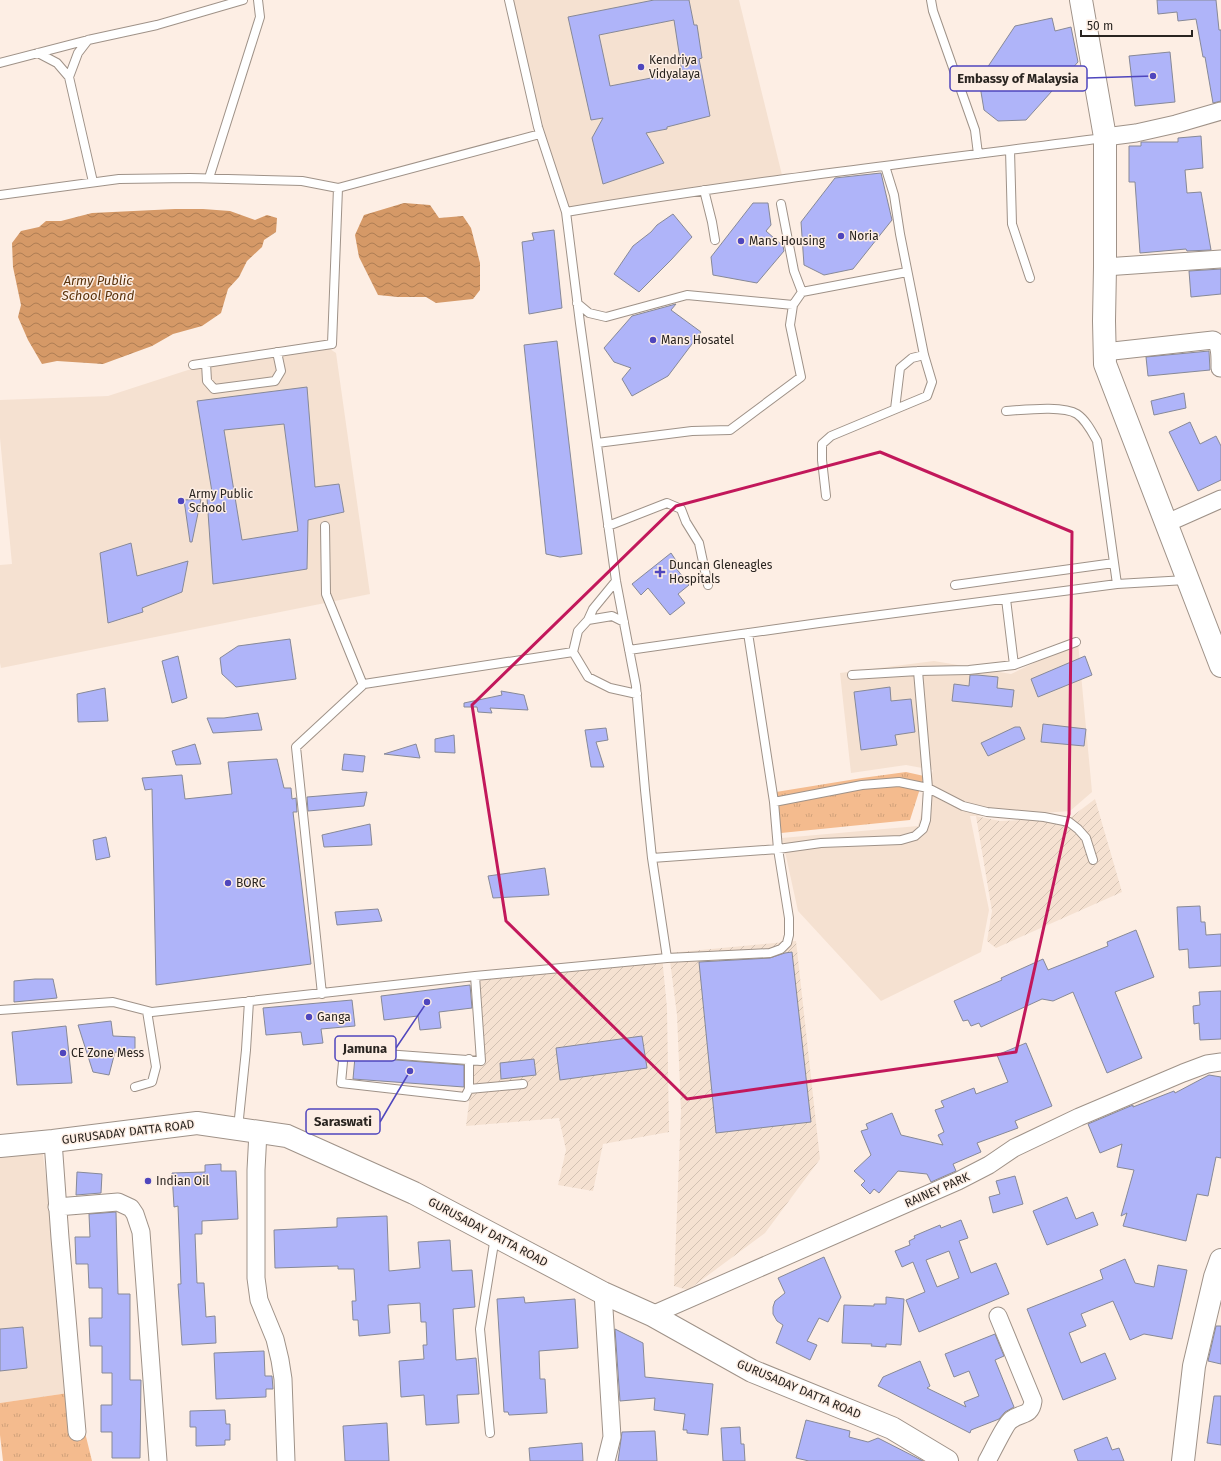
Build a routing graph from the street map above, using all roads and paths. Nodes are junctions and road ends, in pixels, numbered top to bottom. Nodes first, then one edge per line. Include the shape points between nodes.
1 (243, 0) edge
2 (258, 0) edge
3 (509, 0) edge
4 (931, 0) edge
5 (1081, 0) edge
6 (88, 40) junction
7 (38, 53) junction
8 (0, 63) edge
9 (69, 77) junction
10 (1221, 111) edge
11 (540, 134) junction
12 (1105, 138) junction
13 (1010, 150) junction
14 (978, 154) junction
15 (885, 166) junction
16 (209, 178) junction
17 (93, 182) junction
18 (338, 188) junction
19 (704, 190) junction
20 (0, 195) edge
21 (781, 204) dead end
22 (566, 212) junction
23 (715, 240) dead end
24 (1221, 259) edge
25 (1105, 267) junction
26 (907, 272) junction
27 (1030, 278) dead end
28 (802, 292) junction
29 (577, 303) junction
30 (793, 305) junction
31 (277, 352) junction
32 (1104, 352) junction
33 (924, 355) junction
34 (206, 363) junction
35 (193, 365) dead end
36 (1220, 368) edge
37 (894, 409) junction
38 (1006, 411) dead end
39 (597, 443) junction
40 (826, 496) dead end
41 (1221, 499) edge
42 (1167, 523) junction
43 (325, 526) dead end
44 (608, 526) junction
45 (1114, 563) junction
46 (1189, 580) junction
47 (616, 581) junction
48 (1116, 584) junction
49 (708, 585) dead end
50 (955, 585) dead end
51 (1006, 599) junction
52 (588, 620) junction
53 (624, 622) junction
54 (748, 633) junction
55 (1076, 642) dead end
56 (629, 650) junction
57 (573, 652) junction
58 (1014, 665) junction
59 (1221, 666) edge
60 (918, 671) junction
61 (852, 675) dead end
62 (363, 685) junction
63 (637, 694) junction
64 (928, 788) junction
65 (774, 802) junction
66 (778, 848) junction
67 (652, 858) junction
68 (1093, 860) dead end
69 (667, 958) junction
70 (476, 976) junction
71 (322, 994) junction
72 (249, 1002) junction
73 (0, 1010) edge
74 (147, 1011) junction
75 (469, 1059) junction
76 (1221, 1062) edge
77 (523, 1084) dead end
78 (134, 1087) dead end
79 (469, 1090) junction
80 (248, 1130) junction
81 (53, 1141) junction
82 (0, 1146) edge
83 (57, 1206) junction
84 (496, 1236) junction
85 (1221, 1260) edge
86 (603, 1293) junction
87 (652, 1315) junction
88 (998, 1316) dead end
89 (77, 1432) dead end
90 (490, 1433) dead end
91 (158, 1461) edge
92 (286, 1461) edge
93 (606, 1461) edge
94 (947, 1461) edge
95 (987, 1461) edge
96 (1183, 1461) edge

1 - 6 lane via 157,25
2 - 16 lane via 260,17
3 - 11 lane
4 - 14 lane via 975,130
5 - 12 street
6 - 7 lane
6 - 9 lane via 78,53
7 - 8 lane
7 - 9 lane via 57,63
9 - 17 lane
10 - 12 street via 1136,133
11 - 18 lane
11 - 22 lane
12 - 13 lane
12 - 25 street
13 - 14 lane
13 - 27 lane via 1012,224
14 - 15 lane
15 - 19 lane
15 - 26 lane via 894,195
16 - 17 lane via 119,179
16 - 18 lane via 302,182
17 - 20 lane
18 - 31 lane via 332,344
19 - 22 lane
19 - 23 lane
21 - 28 lane via 794,271
22 - 29 lane
24 - 25 street
25 - 32 street
26 - 28 lane
26 - 33 lane
28 - 30 lane
29 - 30 lane via 589,313 606,317 687,295
29 - 39 lane
30 - 39 lane via 790,325 801,377 730,430 692,431
31 - 34 lane
31 - 34 lane via 281,372 275,381 214,388 207,381
32 - 36 street via 1213,340 1219,346
32 - 42 street via 1104,364
33 - 37 lane via 912,358 900,368
33 - 37 lane via 932,382 927,396
34 - 35 lane
37 - 40 lane via 831,436 822,444
38 - 45 lane via 1065,409 1077,415 1088,427 1097,442
39 - 44 lane
41 - 42 street
42 - 46 street
43 - 62 lane via 326,594
44 - 47 lane
44 - 49 lane via 667,503 681,509 699,543
45 - 48 lane
45 - 50 lane
46 - 48 lane
46 - 59 street
47 - 52 lane via 593,609
47 - 53 lane
48 - 51 lane
51 - 54 lane
51 - 58 lane
52 - 53 lane via 612,616
52 - 57 lane via 578,631
53 - 56 lane
54 - 56 lane
54 - 65 lane
55 - 58 lane
56 - 63 lane
57 - 62 lane
57 - 63 lane via 588,677 610,688
58 - 60 lane via 969,670
60 - 61 lane
60 - 64 lane
62 - 71 lane via 296,747
63 - 67 lane
64 - 65 lane via 899,782 862,785
64 - 66 lane via 926,820 923,829 915,836 901,840
64 - 68 lane via 963,806 987,812 1069,822 1086,838
65 - 66 lane
66 - 67 lane
66 - 69 lane via 789,918 787,943 781,949 770,952
67 - 69 lane
69 - 70 lane
70 - 71 lane
70 - 75 lane via 481,1061
71 - 72 lane
72 - 74 lane
72 - 80 lane via 246,1050
73 - 74 lane via 113,1002
74 - 78 lane via 156,1067 152,1082
75 - 79 lane
75 - 79 lane via 344,1051 341,1083 465,1098
76 - 87 street, RAINEY PARK via 1183,1073 1079,1117 1014,1148 958,1181
77 - 79 lane
80 - 81 street, GURUSADAY DATTA ROAD via 196,1123
80 - 84 street, GURUSADAY DATTA ROAD via 287,1136 414,1193
80 - 92 street via 256,1170 256,1278 259,1300 275,1339 280,1360
81 - 82 street, GURUSADAY DATTA ROAD
81 - 83 street
83 - 89 street
83 - 91 street via 118,1202 131,1208 135,1214 141,1232
84 - 86 street, GURUSADAY DATTA ROAD
84 - 90 lane via 480,1329
85 - 96 street via 1194,1366
86 - 87 street, GURUSADAY DATTA ROAD
86 - 93 street via 612,1437
87 - 94 street, GURUSADAY DATTA ROAD via 752,1371 892,1428
88 - 95 street via 1033,1401 1029,1412 1009,1422

